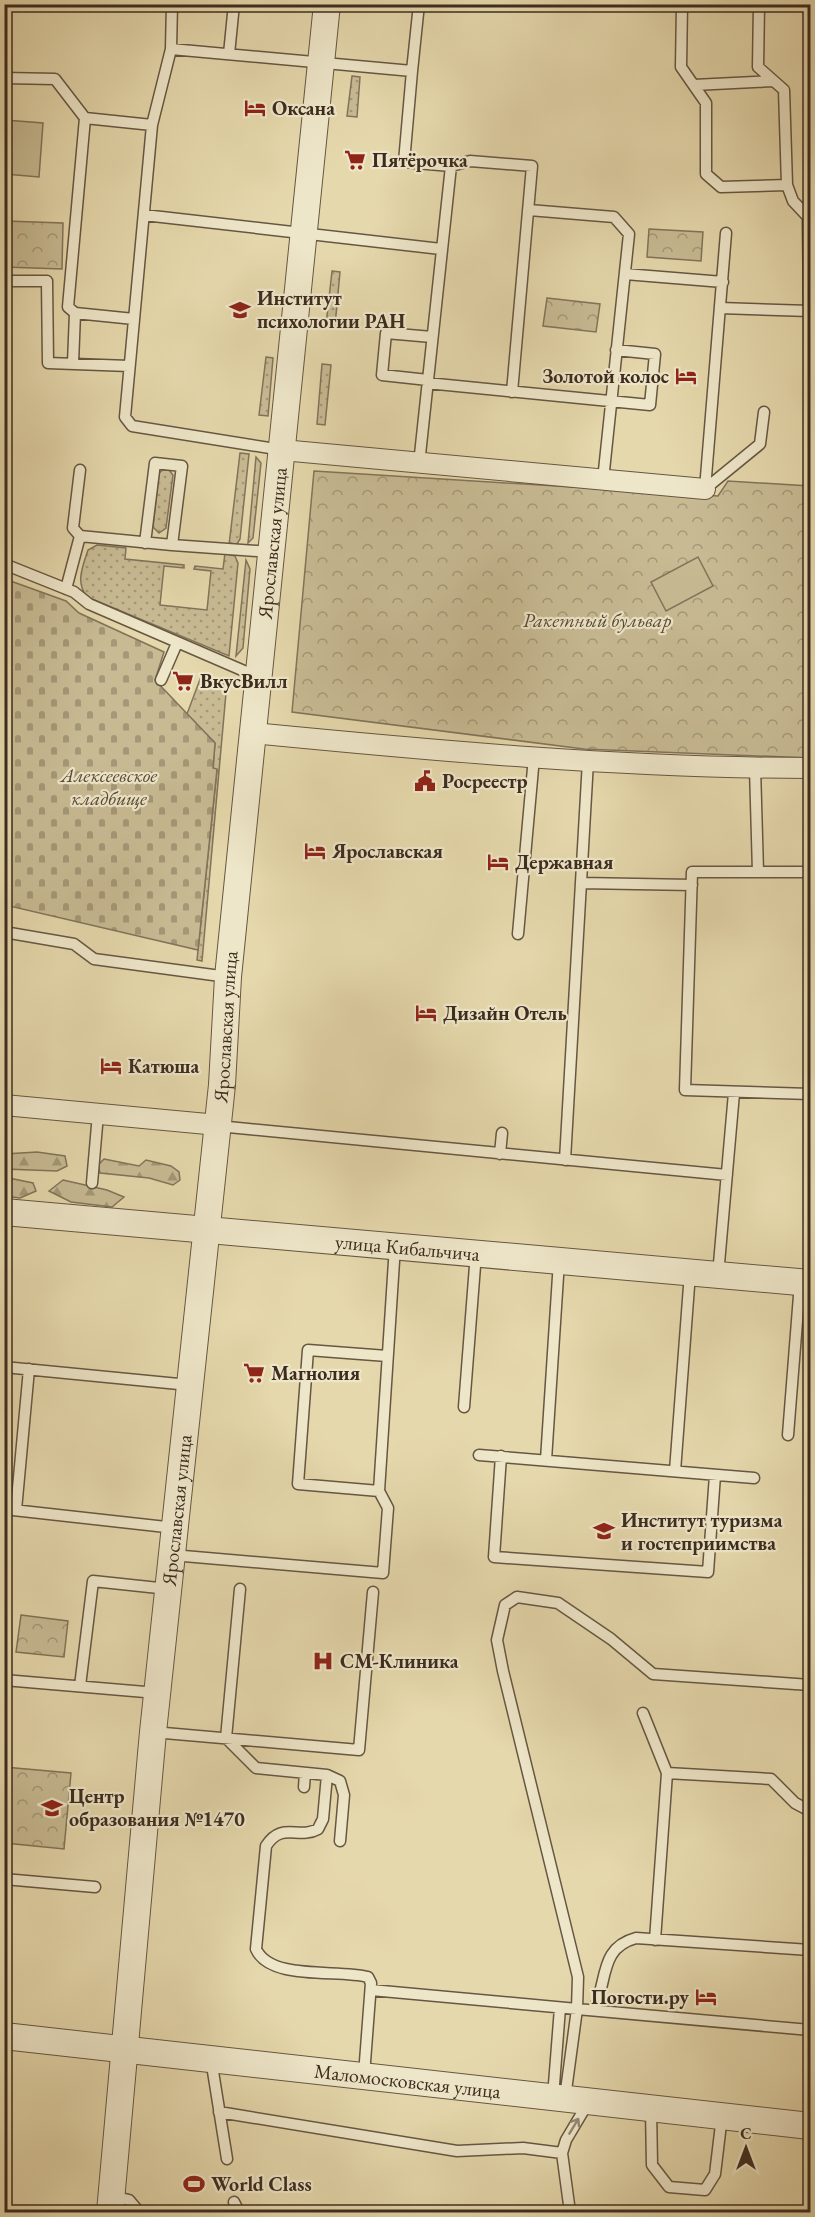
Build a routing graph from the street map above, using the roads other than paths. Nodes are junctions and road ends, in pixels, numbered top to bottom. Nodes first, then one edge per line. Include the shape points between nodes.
1 (172, 4) edge
2 (234, 4) edge
3 (327, 4) edge
4 (419, 4) edge
5 (682, 4) edge
6 (759, 4) edge
7 (171, 48) junction
8 (229, 54) junction
9 (321, 63) junction
10 (412, 71) junction
11 (4, 78) edge
12 (773, 81) junction
13 (694, 85) junction
14 (85, 118) junction
15 (152, 125) junction
16 (451, 166) junction
17 (787, 185) junction
18 (530, 210) junction
19 (144, 215) junction
20 (726, 233) dead end
21 (304, 234) junction
22 (441, 249) junction
23 (626, 274) junction
24 (4, 281) edge
25 (723, 282) junction
26 (720, 309) junction
27 (809, 311) edge
28 (75, 313) junction
29 (134, 319) junction
30 (432, 338) junction
31 (616, 350) junction
32 (73, 363) junction
33 (129, 366) junction
34 (427, 382) junction
35 (512, 392) junction
36 (610, 402) junction
37 (764, 412) dead end
38 (282, 450) junction
39 (419, 464) junction
40 (80, 470) dead end
41 (603, 480) junction
42 (705, 489) junction
43 (80, 536) junction
44 (145, 543) junction
45 (172, 545) junction
46 (272, 552) junction
47 (4, 564) edge
48 (66, 589) junction
49 (177, 643) junction
50 (258, 677) junction
51 (161, 680) dead end
52 (253, 733) junction
53 (534, 757) junction
54 (588, 761) junction
55 (755, 768) junction
56 (810, 768) edge
57 (758, 872) junction
58 (810, 872) edge
59 (581, 883) junction
60 (692, 885) junction
61 (4, 932) edge
62 (518, 934) dead end
63 (228, 977) junction
64 (735, 1093) junction
65 (810, 1094) edge
66 (4, 1105) edge
67 (98, 1114) junction
68 (218, 1125) junction
69 (502, 1133) dead end
70 (500, 1154) junction
71 (565, 1160) junction
72 (727, 1175) junction
73 (92, 1183) dead end
74 (4, 1212) edge
75 (207, 1229) junction
76 (395, 1246) junction
77 (476, 1253) junction
78 (559, 1261) junction
79 (690, 1272) junction
80 (718, 1275) junction
81 (805, 1283) edge
82 (387, 1356) junction
83 (4, 1367) edge
84 (29, 1369) junction
85 (190, 1385) junction
86 (464, 1407) dead end
87 (788, 1435) dead end
88 (479, 1455) dead end
89 (501, 1456) junction
90 (546, 1460) junction
91 (675, 1471) junction
92 (715, 1475) junction
93 (754, 1478) dead end
94 (379, 1491) junction
95 (10, 1510) edge
96 (175, 1528) junction
97 (172, 1555) junction
98 (168, 1589) junction
99 (240, 1589) dead end
100 (373, 1592) dead end
101 (4, 1680) edge
102 (810, 1685) edge
103 (80, 1686) junction
104 (157, 1693) junction
105 (643, 1713) dead end
106 (153, 1732) junction
107 (226, 1738) junction
108 (305, 1773) junction
109 (667, 1773) junction
110 (327, 1775) junction
111 (304, 1787) dead end
112 (810, 1811) edge
113 (340, 1841) dead end
114 (4, 1879) edge
115 (95, 1887) dead end
116 (655, 1940) junction
117 (810, 1950) edge
118 (370, 1990) junction
119 (560, 2008) junction
120 (577, 2009) junction
121 (594, 2010) junction
122 (810, 2030) edge
123 (4, 2036) edge
124 (124, 2049) junction
125 (210, 2058) junction
126 (364, 2075) junction
127 (569, 2099) junction
128 (651, 2108) junction
129 (219, 2112) junction
130 (722, 2116) junction
131 (810, 2126) edge
132 (562, 2153) junction
133 (227, 2159) dead end
134 (110, 2204) edge
135 (139, 2212) edge
136 (570, 2212) edge

1 - 7 lane
2 - 8 lane
3 - 9 street, Ярославская улица
4 - 10 lane
5 - 13 lane via 681,68
6 - 12 lane via 758,67
7 - 8 lane
7 - 15 lane
8 - 9 lane
9 - 10 lane
9 - 21 street, Ярославская улица
10 - 16 lane via 404,162
11 - 14 lane via 55,79
12 - 13 lane
12 - 17 lane via 784,90
13 - 17 lane via 706,103 706,174 721,187
14 - 15 lane
14 - 28 lane via 68,307
15 - 19 lane
16 - 18 lane via 470,161 532,166
16 - 22 lane
17 - 27 lane via 793,201 808,217
18 - 23 lane via 614,217 629,234
18 - 35 lane
19 - 21 lane
19 - 29 lane
20 - 25 lane
21 - 22 lane
21 - 38 street, Ярославская улица
22 - 30 lane
23 - 25 lane
23 - 31 lane
24 - 32 lane via 47,281 48,363
25 - 26 lane
26 - 27 lane
26 - 42 lane
28 - 29 lane
28 - 32 lane
29 - 33 lane
30 - 34 lane
30 - 34 lane via 386,333 382,375
31 - 36 lane
31 - 36 lane via 655,354 650,405
32 - 33 lane
33 - 38 lane via 125,417 132,426
34 - 35 lane
34 - 39 lane
35 - 36 lane
36 - 41 lane
37 - 42 lane via 760,444
38 - 39 street
38 - 46 street, Ярославская улица
39 - 41 street
40 - 43 lane via 73,528
41 - 42 street
43 - 44 lane
43 - 48 lane
44 - 45 lane
44 - 45 lane via 155,463 182,466
45 - 46 lane
46 - 50 street, Ярославская улица
47 - 48 lane
48 - 49 lane via 88,604
49 - 50 lane
49 - 51 lane
50 - 52 street, Ярославская улица
52 - 53 street
52 - 63 street, Ярославская улица
53 - 54 street
53 - 62 lane
54 - 55 street
54 - 59 lane
55 - 56 street
55 - 57 lane
57 - 58 lane
57 - 60 lane via 692,872
59 - 60 lane
59 - 71 lane
60 - 64 lane via 685,1090
61 - 63 lane via 74,944 94,959
63 - 68 street, Ярославская улица
64 - 65 lane
64 - 72 lane
66 - 67 street
67 - 68 street
67 - 73 lane
68 - 70 lane
68 - 75 street, Ярославская улица
69 - 70 lane
70 - 71 lane
71 - 72 lane
72 - 80 lane
74 - 75 street, улица Кибальчича
75 - 76 street, улица Кибальчича
75 - 85 street, Ярославская улица
76 - 77 street, улица Кибальчича
76 - 82 lane
77 - 78 street, улица Кибальчича
77 - 86 lane
78 - 79 street, улица Кибальчича
78 - 90 lane
79 - 80 street, улица Кибальчича
79 - 91 lane
80 - 81 street, улица Кибальчича
81 - 87 lane
82 - 94 lane
82 - 94 lane via 308,1350 298,1484
83 - 84 lane
84 - 85 lane
84 - 95 lane
85 - 96 street, Ярославская улица
88 - 89 lane
89 - 90 lane
89 - 92 lane via 494,1557 708,1572
90 - 91 lane
91 - 92 lane
92 - 93 lane
94 - 97 lane via 388,1508 383,1573
95 - 96 lane
96 - 97 street, Ярославская улица
97 - 98 street, Ярославская улица
98 - 103 lane via 93,1581
98 - 104 street, Ярославская улица
99 - 107 lane
100 - 107 lane via 359,1750
101 - 103 lane
102 - 120 lane via 653,1674 558,1603 517,1597 505,1605 497,1640 578,1977
103 - 104 lane
104 - 106 street, Ярославская улица
105 - 109 lane
106 - 107 lane
106 - 124 street, Ярославская улица
107 - 108 lane via 256,1768
108 - 110 lane
108 - 111 lane
109 - 112 lane via 771,1779 795,1803
109 - 116 lane
110 - 113 lane via 340,1781 343,1788
110 - 118 lane via 323,1819 318,1829 276,1834 266,1846 256,1949 264,1962 279,1968 368,1977
114 - 115 lane
116 - 117 lane
116 - 121 lane via 636,1938 619,1943 609,1958
118 - 119 lane
118 - 126 lane
119 - 120 lane
119 - 127 lane
120 - 121 lane
120 - 127 lane
121 - 122 lane
123 - 124 street, Маломосковская улица
124 - 125 street, Маломосковская улица
124 - 134 street, Ярославская улица
125 - 126 street, Маломосковская улица
125 - 129 lane
126 - 127 street, Маломосковская улица
127 - 128 street, Маломосковская улица
132 -> 127 lane
128 - 130 street, Маломосковская улица
128 - 130 lane via 652,2165 669,2187 705,2190 715,2174
129 - 132 lane via 457,2151 523,2148
129 - 133 lane
130 - 131 street, Маломосковская улица
132 - 136 lane
134 - 135 lane via 129,2200

